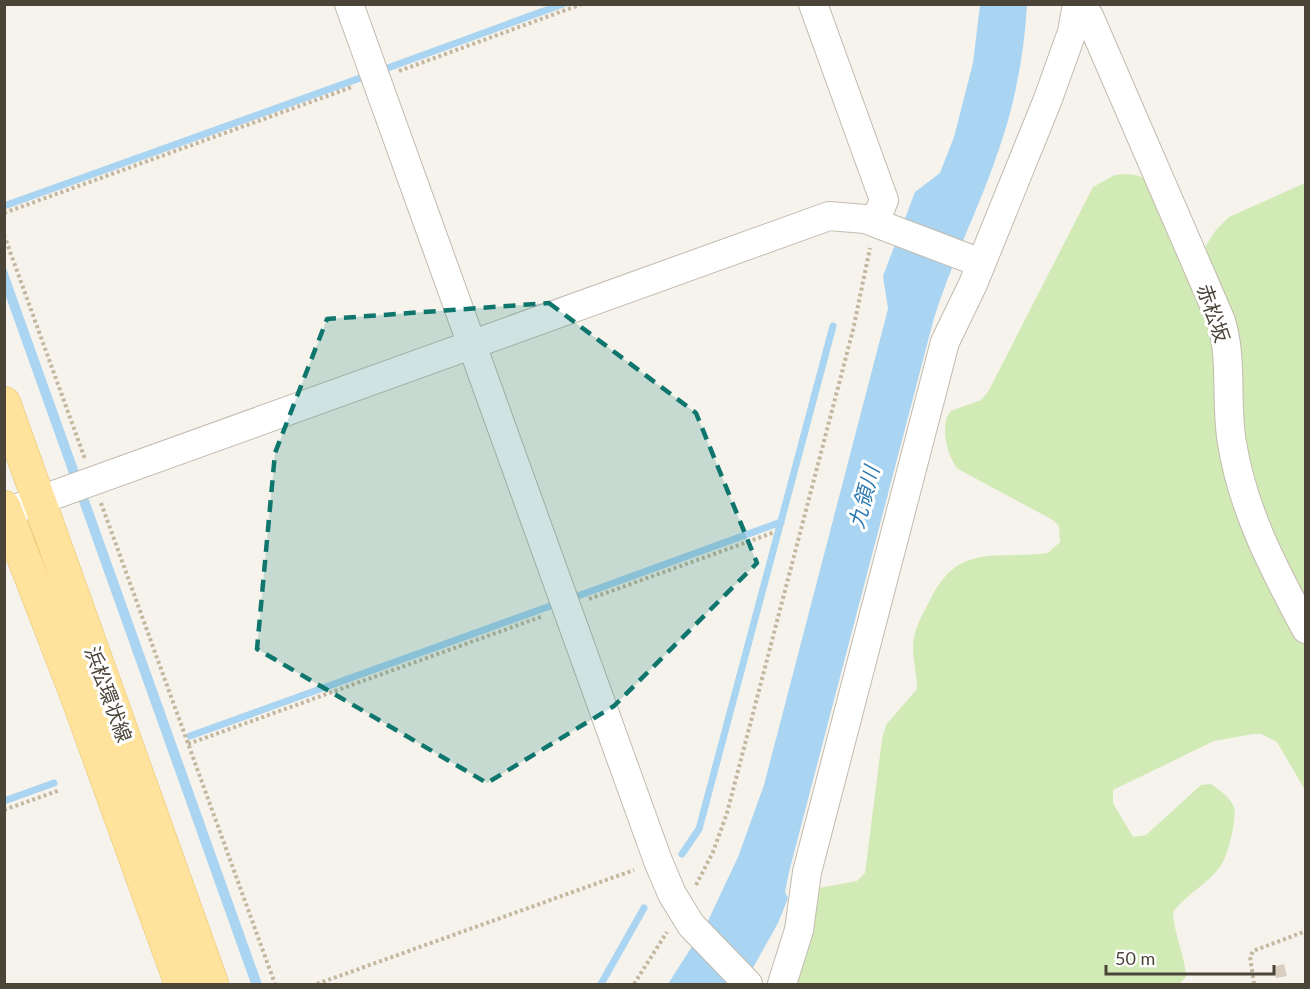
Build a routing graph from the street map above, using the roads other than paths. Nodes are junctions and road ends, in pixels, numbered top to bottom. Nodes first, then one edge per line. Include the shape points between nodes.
1 (349, 4) edge
2 (813, 4) edge
3 (1077, 9) edge
4 (878, 224) junction
5 (974, 260) junction
6 (471, 344) junction
7 (4, 403) edge
8 (73, 488) junction
9 (5, 510) edge
10 (1305, 629) edge
11 (180, 984) edge
12 (212, 984) edge
13 (748, 984) edge
14 (782, 984) edge

1 - 6 street
2 - 4 street via 884,200
3 - 5 street via 1048,99
3 - 10 street, 赤松坂 via 1089,16 1221,321 1227,351 1230,432 1240,482 1256,531
4 - 5 street
4 - 6 street via 842,215 817,219
5 - 14 street via 941,355 807,872 799,930
6 - 8 street
6 - 13 street via 658,861 686,917
7 - 8 main road, 浜松環状線
8 - 9 street
8 - 12 main road, 浜松環状線
9 - 11 main road, 浜松環状線 via 78,699

